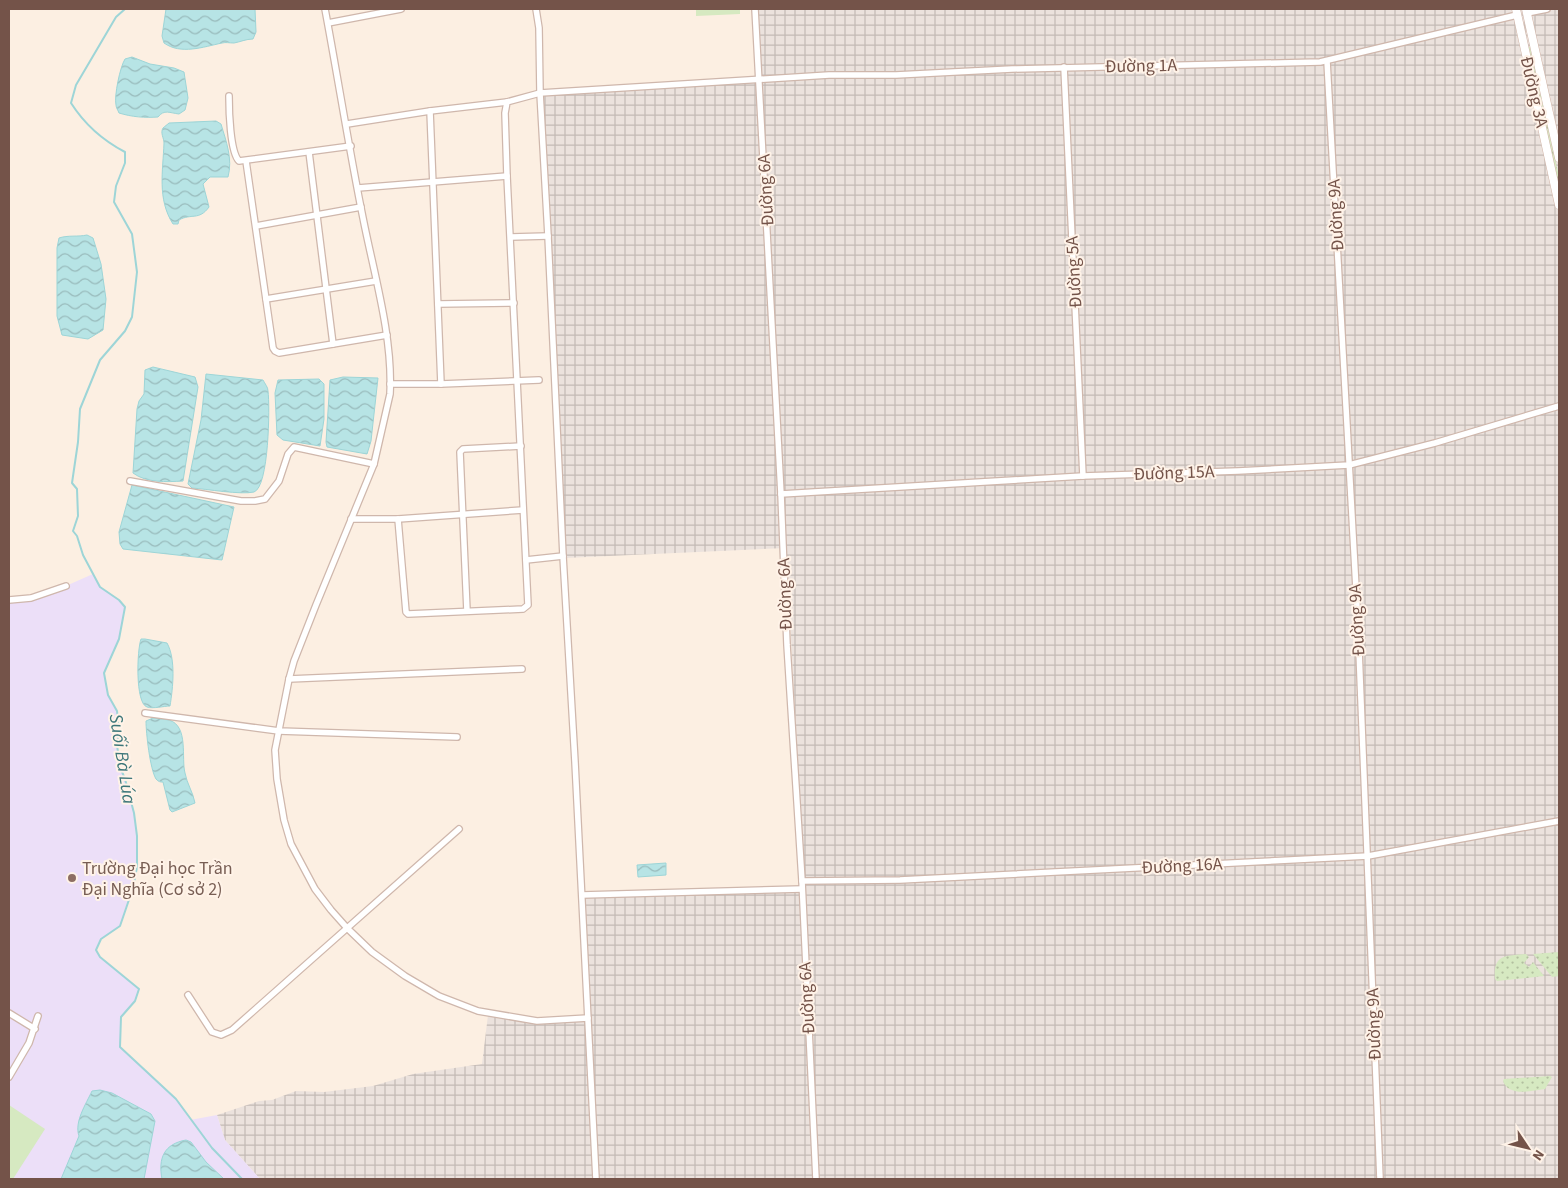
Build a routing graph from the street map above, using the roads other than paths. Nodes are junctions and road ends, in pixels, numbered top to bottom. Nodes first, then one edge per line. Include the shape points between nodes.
1 (325, 9) edge
2 (402, 9) edge
3 (536, 9) edge
4 (755, 9) edge
5 (1547, 9) edge
6 (1527, 11) edge
7 (1516, 12) edge
8 (328, 23) junction
9 (1327, 60) junction
10 (1064, 67) junction
11 (760, 78) junction
12 (540, 93) junction
13 (229, 96) dead end
14 (507, 102) junction
15 (430, 111) junction
16 (347, 124) junction
17 (351, 146) junction
18 (310, 152) junction
19 (1559, 158) edge
20 (246, 161) junction
21 (507, 176) junction
22 (434, 181) junction
23 (358, 188) junction
24 (1559, 205) edge
25 (361, 207) junction
26 (317, 215) junction
27 (256, 226) junction
28 (548, 236) junction
29 (511, 237) junction
30 (376, 281) junction
31 (325, 290) junction
32 (266, 299) junction
33 (514, 303) junction
34 (438, 304) junction
35 (387, 335) junction
36 (333, 344) junction
37 (539, 380) dead end
38 (517, 381) junction
39 (390, 384) junction
40 (441, 384) junction
41 (1559, 406) edge
42 (520, 446) junction
43 (374, 464) junction
44 (1349, 465) junction
45 (1083, 476) junction
46 (130, 481) dead end
47 (781, 494) junction
48 (524, 510) junction
49 (462, 514) junction
50 (398, 519) junction
51 (351, 520) junction
52 (563, 556) junction
53 (526, 560) junction
54 (66, 586) dead end
55 (9, 600) edge
56 (467, 612) junction
57 (522, 669) dead end
58 (289, 679) junction
59 (145, 713) dead end
60 (279, 731) junction
61 (457, 737) dead end
62 (1559, 821) edge
63 (459, 829) dead end
64 (1368, 856) junction
65 (802, 881) junction
66 (802, 889) junction
67 (582, 896) junction
68 (347, 928) junction
69 (188, 995) dead end
70 (9, 1013) edge
71 (38, 1016) dead end
72 (588, 1018) junction
73 (35, 1029) junction
74 (9, 1078) edge
75 (596, 1179) edge
76 (816, 1179) edge
77 (1380, 1179) edge

1 - 8 street
2 - 8 street
3 - 12 street
4 - 11 street, Đường 6A
5 - 6 street
6 - 7 street
6 - 19 street, Đường 3A
7 - 9 street, Đường 1A
7 - 24 street, Đường 3A
8 - 16 street
9 - 10 street, Đường 1A
9 - 44 street, Đường 9A
10 - 11 street, Đường 1A
10 - 45 street, Đường 5A
11 - 12 street, Đường 1A
11 - 47 street, Đường 6A
12 - 14 street, Đường 1A
12 - 28 street
13 - 20 street via 235,156 239,161
14 - 15 street, Đường 1A
14 - 21 street
15 - 16 street, Đường 1A
15 - 22 street
16 - 17 street
17 - 18 street
17 - 23 street
18 - 20 street
18 - 26 street
20 - 27 street
21 - 22 street
21 - 29 street
22 - 23 street
22 - 34 street
23 - 25 street
25 - 26 street
25 - 30 street
26 - 27 street
26 - 31 street
27 - 32 street
28 - 29 street
28 - 52 street
29 - 33 street
30 - 31 street
30 - 35 street
31 - 32 street
31 - 36 street
32 - 36 street via 275,351
33 - 34 street
33 - 38 street
34 - 40 street
35 - 36 street
35 - 39 street
37 - 38 street
38 - 40 street
38 - 42 street
39 - 40 street
39 - 43 street
41 - 44 street, Đường 15A
42 - 48 street
42 - 49 street via 463,449 460,452
43 - 46 street via 294,448 288,454 279,481 265,499 255,501
43 - 51 street
44 - 45 street, Đường 15A
44 - 64 street, Đường 9A
45 - 47 street, Đường 15A
47 - 65 street, Đường 6A
48 - 49 street
48 - 53 street
49 - 50 street
49 - 56 street
50 - 51 street
50 - 56 street via 406,612
51 - 58 street
52 - 53 street
52 - 67 street
53 - 56 street via 528,605 523,609
54 - 55 street via 31,598
57 - 58 street
58 - 60 street
59 - 60 street
60 - 61 street
60 - 68 street via 277,779 291,844 315,889
62 - 64 street, Đường 16A
63 - 68 street
64 - 65 street, Đường 16A via 900,880
64 - 77 street, Đường 9A
65 - 66 street, Đường 6A
66 - 67 street
66 - 76 street, Đường 6A
67 - 72 street
68 - 69 street via 232,1030 221,1035 212,1032
68 - 72 street via 372,952 439,996 478,1010 537,1021
70 - 73 street
71 - 73 street
72 - 75 street
73 - 74 street

